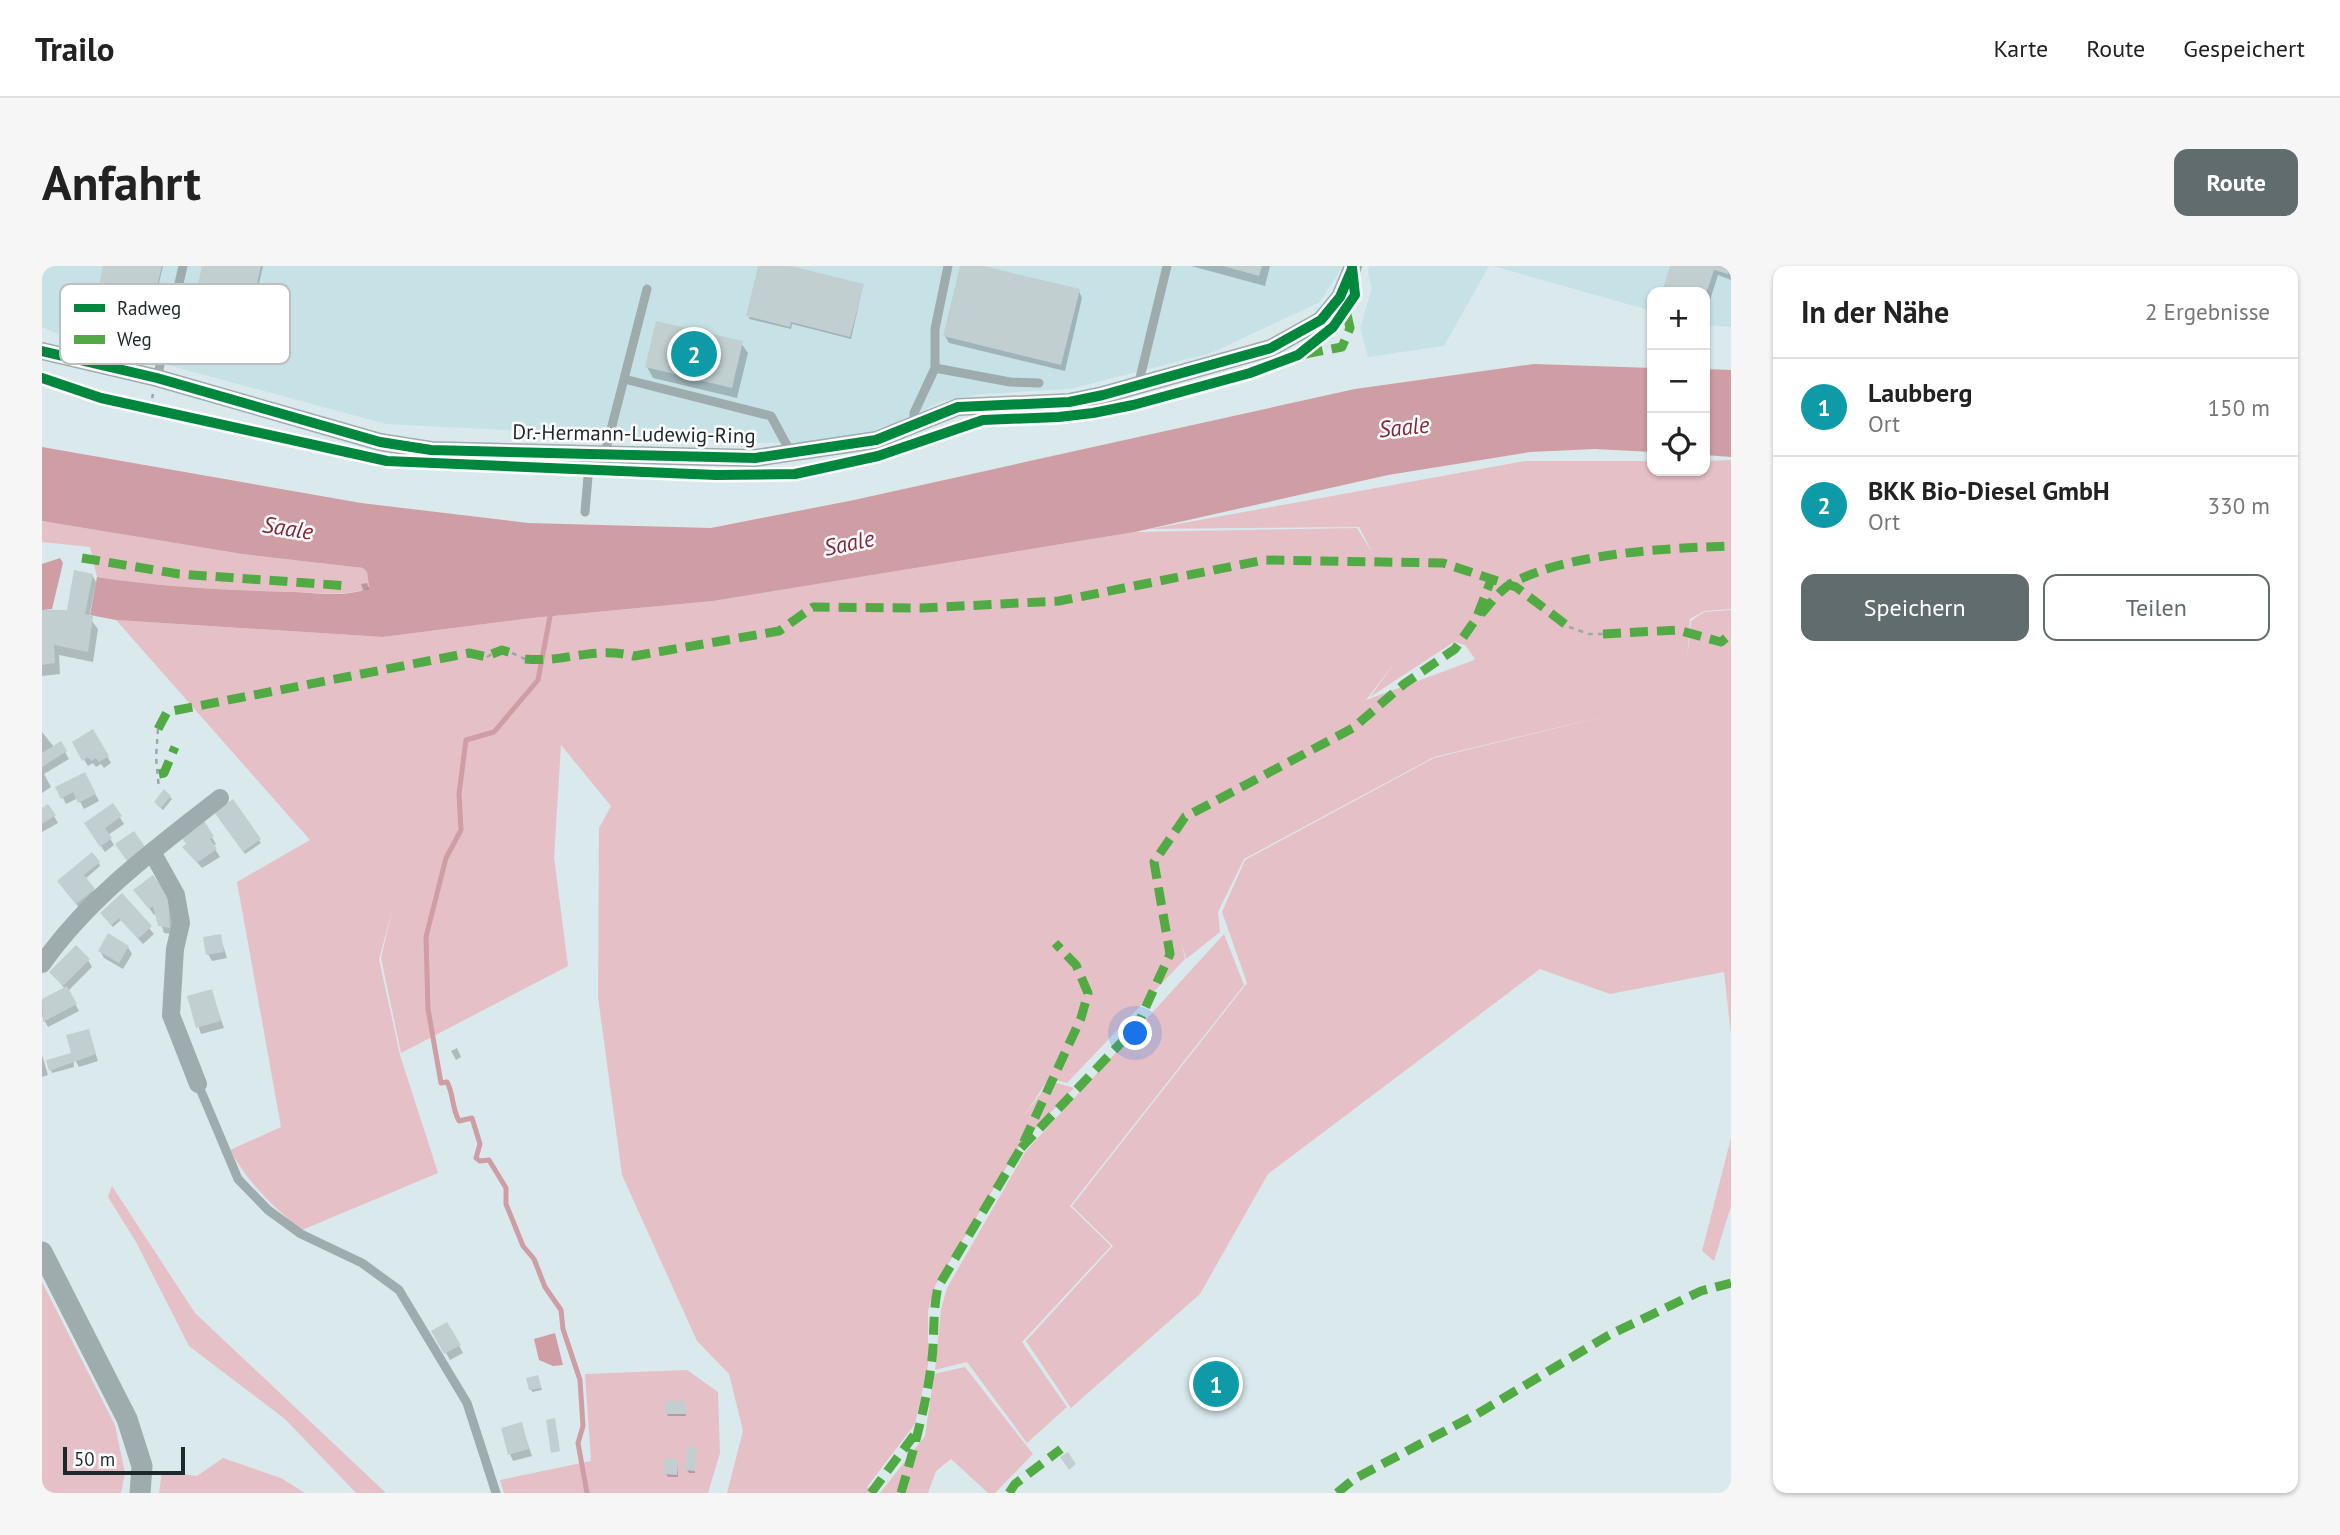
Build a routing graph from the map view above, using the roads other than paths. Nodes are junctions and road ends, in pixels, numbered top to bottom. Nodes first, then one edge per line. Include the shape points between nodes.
1 (183, 266) edge
2 (948, 266) edge
3 (1167, 266) edge
4 (1353, 266) edge
5 (179, 284) edge
6 (647, 289) dead end
7 (42, 351) edge
8 (60, 355) edge
9 (97, 364) edge
10 (160, 364) edge
11 (935, 368) junction
12 (157, 378) junction
13 (624, 379) junction
14 (1039, 383) dead end
15 (1138, 386) junction
16 (914, 425) junction
17 (598, 453) junction
18 (791, 453) junction
19 (586, 512) dead end
20 (220, 798) dead end
21 (152, 852) junction
22 (42, 964) edge
23 (198, 1084) joint
24 (42, 1252) edge
25 (140, 1493) edge
26 (496, 1493) edge

1 - 5 lane
2 - 11 lane via 934,329
3 - 15 lane
4 - 15 street, Dr.-Hermann-Ludewig-Ring via 1340,297 1321,320 1295,336 1228,363
6 - 13 lane
7 - 8 street, Dr.-Hermann-Ludewig-Ring
9 - 12 street, Dr.-Hermann-Ludewig-Ring
10 - 12 lane
11 - 14 lane
11 - 16 lane via 914,414
12 - 17 street, Dr.-Hermann-Ludewig-Ring via 380,442 430,450
13 - 17 lane
13 - 18 lane via 771,416
15 - 16 street, Dr.-Hermann-Ludewig-Ring via 1069,402 958,407
16 - 18 street, Dr.-Hermann-Ludewig-Ring via 876,440
17 - 18 street, Dr.-Hermann-Ludewig-Ring via 755,458
17 - 19 lane
20 - 21 street
21 - 22 street via 90,906
21 - 23 street via 176,895 181,923 171,1015
23 - 26 lane via 238,1179 268,1210 301,1234 362,1263 399,1290 467,1403
24 - 25 street via 127,1419 142,1466

